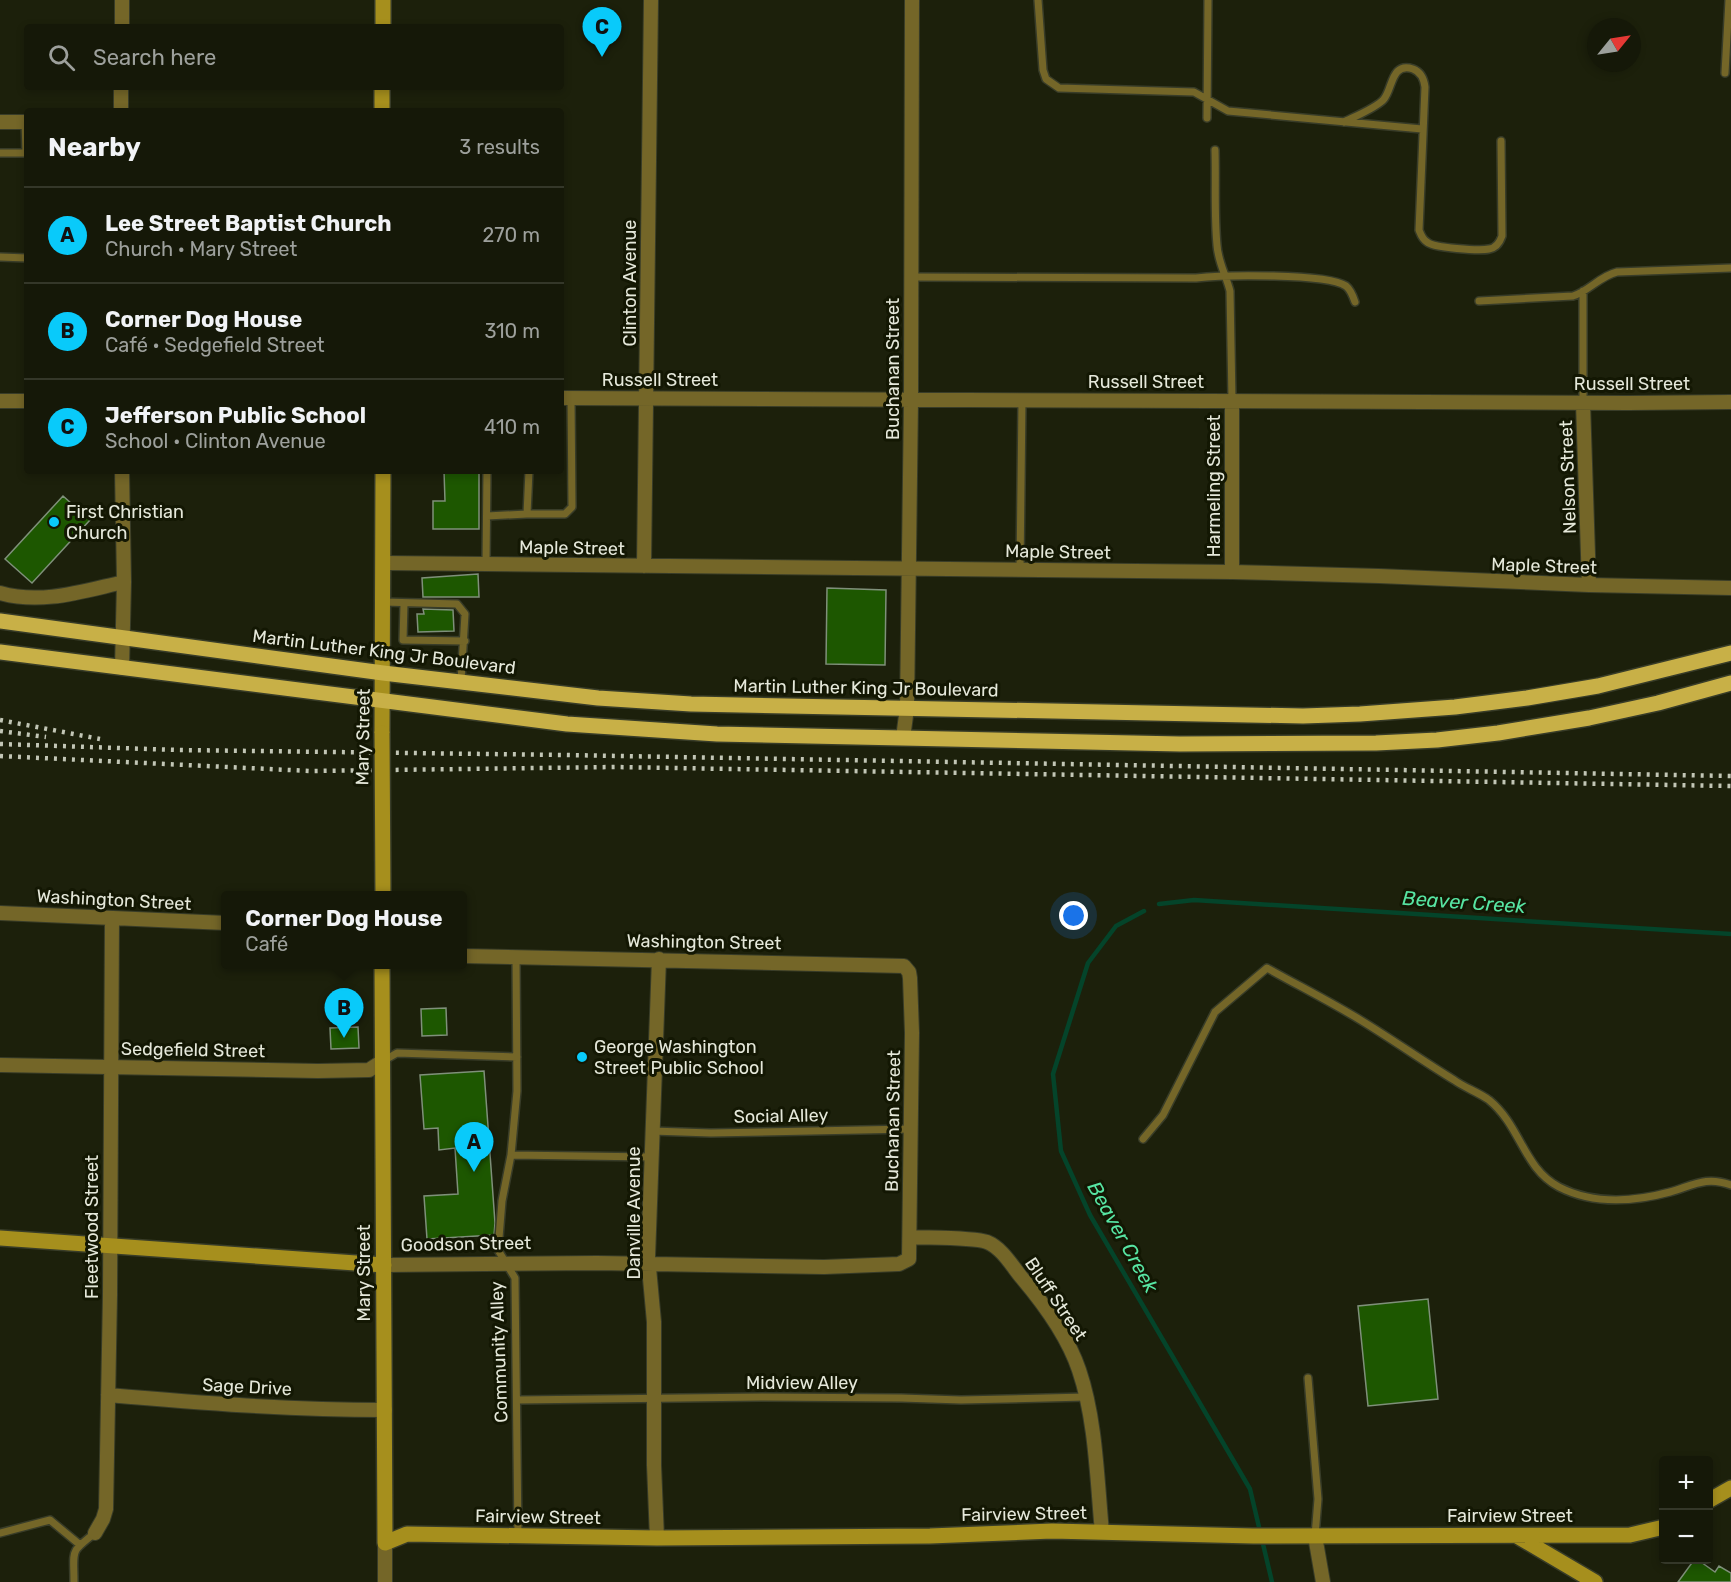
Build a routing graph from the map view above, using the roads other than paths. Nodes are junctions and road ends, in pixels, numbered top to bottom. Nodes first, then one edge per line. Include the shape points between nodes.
1 (122, 0) edge
2 (383, 0) edge
3 (651, 0) edge
4 (912, 0) edge
5 (1038, 0) edge
6 (1208, 0) edge
7 (1729, 0) edge
8 (122, 24) edge
9 (382, 24) edge
10 (1725, 73) dead end
11 (121, 90) edge
12 (382, 90) edge
13 (1207, 99) junction
14 (121, 108) edge
15 (382, 108) edge
16 (1207, 118) dead end
17 (0, 122) edge
18 (24, 122) edge
19 (1344, 122) junction
20 (1422, 129) junction
21 (1501, 141) dead end
22 (1215, 150) dead end
23 (0, 153) edge
24 (24, 153) edge
25 (0, 257) edge
26 (24, 258) edge
27 (1731, 268) edge
28 (1225, 275) junction
29 (911, 277) junction
30 (1583, 291) junction
31 (1479, 301) dead end
32 (1355, 302) dead end
33 (566, 398) edge
34 (646, 398) junction
35 (911, 400) junction
36 (1232, 400) junction
37 (0, 401) edge
38 (24, 401) edge
39 (1022, 401) junction
40 (1731, 402) edge
41 (1583, 403) junction
42 (122, 474) edge
43 (383, 474) edge
44 (487, 474) edge
45 (529, 474) edge
46 (527, 514) junction
47 (487, 516) junction
48 (384, 563) junction
49 (486, 564) junction
50 (644, 566) junction
51 (908, 567) junction
52 (1020, 569) junction
53 (1232, 572) junction
54 (124, 582) junction
55 (1589, 585) junction
56 (1731, 588) edge
57 (0, 593) edge
58 (383, 602) junction
59 (404, 604) junction
60 (0, 621) edge
61 (122, 638) junction
62 (465, 641) junction
63 (0, 652) edge
64 (1731, 653) edge
65 (122, 668) junction
66 (383, 673) junction
67 (461, 682) junction
68 (1731, 683) edge
69 (383, 702) junction
70 (907, 708) junction
71 (903, 738) junction
72 (382, 891) edge
73 (0, 913) edge
74 (112, 918) junction
75 (221, 923) edge
76 (467, 956) edge
77 (516, 956) junction
78 (659, 959) junction
79 (382, 969) edge
80 (911, 1006) joint
81 (517, 1057) junction
82 (383, 1061) junction
83 (0, 1065) edge
84 (112, 1067) junction
85 (910, 1129) junction
86 (652, 1131) junction
87 (1143, 1139) dead end
88 (511, 1155) junction
89 (651, 1157) junction
90 (1731, 1185) edge
91 (910, 1236) junction
92 (0, 1238) edge
93 (109, 1245) junction
94 (505, 1263) junction
95 (649, 1264) junction
96 (384, 1265) junction
97 (1308, 1378) dead end
98 (108, 1395) junction
99 (1086, 1397) junction
100 (655, 1398) junction
101 (517, 1400) junction
102 (385, 1410) junction
103 (1731, 1488) edge
104 (1713, 1498) edge
105 (1659, 1528) edge
106 (1102, 1532) junction
107 (0, 1533) edge
108 (94, 1533) joint
109 (518, 1535) junction
110 (1315, 1536) junction
111 (1517, 1536) junction
112 (657, 1538) junction
113 (385, 1543) junction
114 (79, 1544) junction
115 (74, 1582) edge
116 (386, 1582) edge
117 (1323, 1582) edge
118 (1595, 1582) edge

1 - 8 street
2 - 9 main road
3 - 34 street, Clinton Avenue
4 - 29 street, Buchanan Street
5 - 13 lane via 1043,70 1053,86 1194,93
6 - 13 lane
7 - 10 lane
11 - 14 street
12 - 15 main road
13 - 16 lane
13 - 19 lane via 1228,111
17 - 18 street
19 - 20 lane
19 - 20 lane via 1383,101 1393,76 1411,68 1424,79
20 - 21 lane via 1419,230 1428,244 1436,247 1489,249 1500,242
22 - 28 lane via 1217,246
23 - 24 lane
25 - 26 lane
27 - 30 lane via 1617,272 1605,275
28 - 29 lane
28 - 32 lane via 1336,281 1350,289
28 - 36 lane via 1230,291
29 - 35 street, Buchanan Street
30 - 31 lane via 1573,296
30 - 41 lane
33 - 34 street, Russell Street
33 - 46 lane via 572,507 565,514
34 - 35 street, Russell Street
34 - 50 street, Clinton Avenue
35 - 39 street, Russell Street
35 - 51 street, Buchanan Street
36 - 39 street, Russell Street
36 - 41 street, Russell Street
36 - 53 street, Harmeling Street
37 - 38 street
39 - 52 lane
40 - 41 street, Russell Street
41 - 55 street, Nelson Street
42 - 54 street
43 - 48 main road, Mary Street
44 - 47 lane
45 - 46 lane
46 - 47 lane
47 - 49 lane
48 - 49 street, Maple Street
48 - 58 main road, Mary Street
49 - 50 street, Maple Street
50 - 51 street, Maple Street
51 - 52 street, Maple Street
51 - 70 street, Buchanan Street
52 - 53 street, Maple Street
53 - 55 street, Maple Street
54 - 57 street via 54,597 29,599
54 - 61 street
55 - 56 street, Maple Street
58 - 59 lane
58 - 66 main road, Mary Street
59 - 62 lane via 457,604 465,614
59 - 62 lane via 403,640
60 - 61 main road, Martin Luther King Jr Boulevard
61 - 65 street
61 - 66 main road, Martin Luther King Jr Boulevard
62 - 67 lane
63 - 65 main road
64 - 70 main road, Martin Luther King Jr Boulevard via 1598,686 1527,698 1360,714
65 - 69 main road
66 - 67 main road, Martin Luther King Jr Boulevard
66 - 69 main road, Mary Street
67 - 70 main road, Martin Luther King Jr Boulevard via 691,705
68 - 71 main road via 1589,718 1437,740 1180,744
69 - 71 main road via 567,724 717,735
69 - 72 main road, Mary Street, bridge
70 - 71 street, Buchanan Street
73 - 74 street, Washington Street
74 - 75 street, Washington Street
74 - 84 street, Fleetwood Street
76 - 77 street, Washington Street
77 - 78 street, Washington Street
77 - 81 lane, Community Alley
78 - 80 street, Washington Street via 904,966 909,972
78 - 86 street, Danville Avenue
79 - 82 main road, Mary Street
80 - 85 street, Buchanan Street
81 - 82 lane via 397,1053
81 - 88 lane, Community Alley
82 - 84 street, Sedgefield Street via 369,1070
82 - 96 main road, Mary Street
83 - 84 street, Sedgefield Street
84 - 93 street, Fleetwood Street
85 - 86 lane, Social Alley
85 - 91 street, Buchanan Street
86 - 89 street, Danville Avenue
87 - 90 lane via 1163,1115 1218,1007 1267,968 1491,1101 1506,1115 1533,1165 1560,1187 1584,1197 1621,1201 1708,1180
88 - 89 lane
88 - 94 lane, Community Alley via 498,1250
89 - 95 street, Danville Avenue
91 - 95 street, Goodson Street via 909,1259 898,1264
91 - 99 street, Bluff Street via 977,1240 998,1249 1049,1314 1079,1370
92 - 93 main road, Goodson Street
93 - 96 main road, Goodson Street
93 - 98 street, Fleetwood Street
94 - 95 street, Goodson Street
94 - 96 street, Goodson Street
94 - 101 lane, Community Alley via 515,1278
95 - 100 street, Danville Avenue
96 - 102 main road, Mary Street
97 - 110 lane via 1318,1499
98 - 102 street, Sage Drive via 198,1403
98 - 108 street, Fleetwood Street via 106,1509
99 - 100 lane, Midview Alley
99 - 106 street, Bluff Street
100 - 101 lane, Midview Alley
100 - 112 street, Danville Avenue
101 - 109 lane, Community Alley
102 - 113 main road, Mary Street
103 - 104 main road
105 - 111 main road, Fairview Street via 1630,1535
106 - 110 main road, Fairview Street
106 - 112 main road, Fairview Street
107 - 114 lane via 50,1520
108 - 114 lane
109 - 112 main road, Fairview Street
109 - 113 main road, Fairview Street via 407,1534
110 - 111 main road, Fairview Street
110 - 117 street
111 - 118 main road
113 - 116 street, Mary Street
114 - 115 lane via 74,1554

